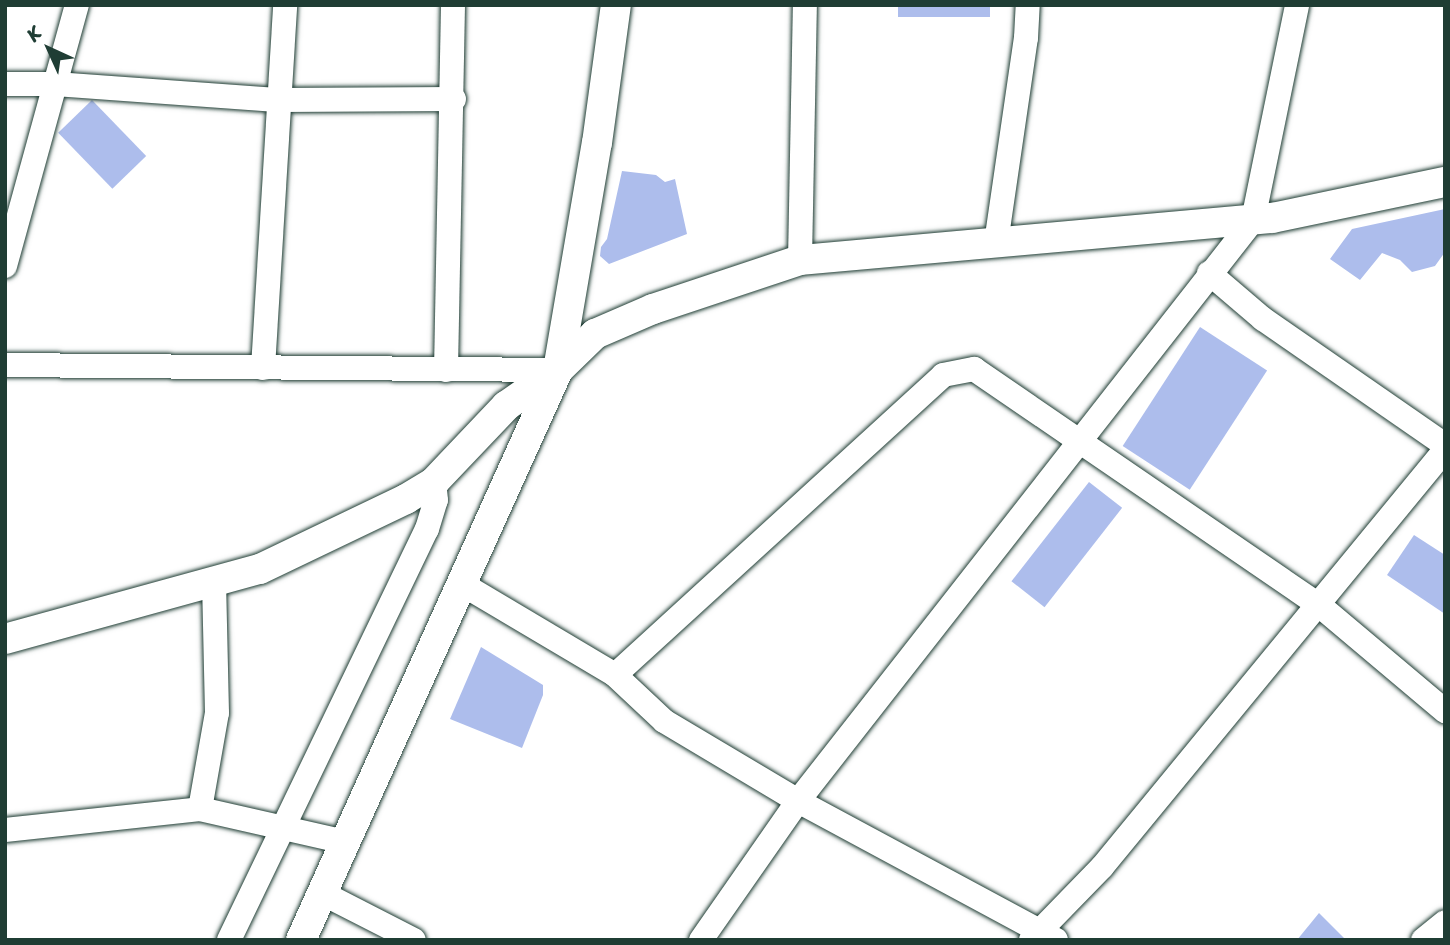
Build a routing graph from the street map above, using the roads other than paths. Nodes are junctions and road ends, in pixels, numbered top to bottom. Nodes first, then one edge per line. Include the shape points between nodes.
1 (76, 5) edge
2 (285, 5) edge
3 (453, 5) edge
4 (616, 5) edge
5 (805, 5) edge
6 (1028, 5) edge
7 (1297, 5) edge
8 (5, 84) edge
9 (55, 84) junction
10 (454, 99) junction
11 (280, 100) junction
12 (1445, 182) edge
13 (1253, 220) junction
14 (996, 243) junction
15 (800, 260) junction
16 (5, 266) edge
17 (1209, 274) junction
18 (5, 365) edge
19 (263, 368) junction
20 (446, 370) junction
21 (558, 370) junction
22 (1081, 442) junction
23 (1445, 448) edge
24 (434, 482) junction
25 (214, 582) junction
26 (462, 584) junction
27 (1319, 605) junction
28 (5, 639) edge
29 (615, 675) junction
30 (1445, 711) edge
31 (798, 802) junction
32 (200, 809) junction
33 (282, 829) junction
34 (5, 830) edge
35 (345, 842) junction
36 (322, 893) junction
37 (1445, 922) edge
38 (1041, 937) edge
39 (229, 940) edge
40 (301, 940) edge
41 (414, 940) edge
42 (701, 940) edge
43 (1423, 940) edge

1 - 9 street
2 - 11 street
3 - 10 street
4 - 21 street
5 - 15 street
6 - 14 street
7 - 13 street
8 - 9 street
9 - 11 street
9 - 16 street
10 - 11 street
10 - 20 street
11 - 19 street
12 - 13 street
13 - 14 street
13 - 17 street
14 - 15 street
15 - 21 street via 653,309 596,334
17 - 22 street
17 - 23 street via 1263,320
18 - 19 street
19 - 20 street
20 - 21 street
21 - 24 street via 506,406
21 - 26 street
22 - 27 street
22 - 29 street via 974,369 943,375
22 - 31 street
23 - 27 street
24 - 25 street via 260,569
24 - 33 street via 433,515
25 - 28 street
25 - 32 street via 217,713
26 - 29 street
26 - 35 street
27 - 30 street
27 - 38 street
29 - 31 street via 664,721
31 - 38 street
31 - 42 street
32 - 33 street
32 - 34 street
33 - 35 street
33 - 39 street
35 - 36 street
36 - 40 street
36 - 41 street
37 - 43 street

